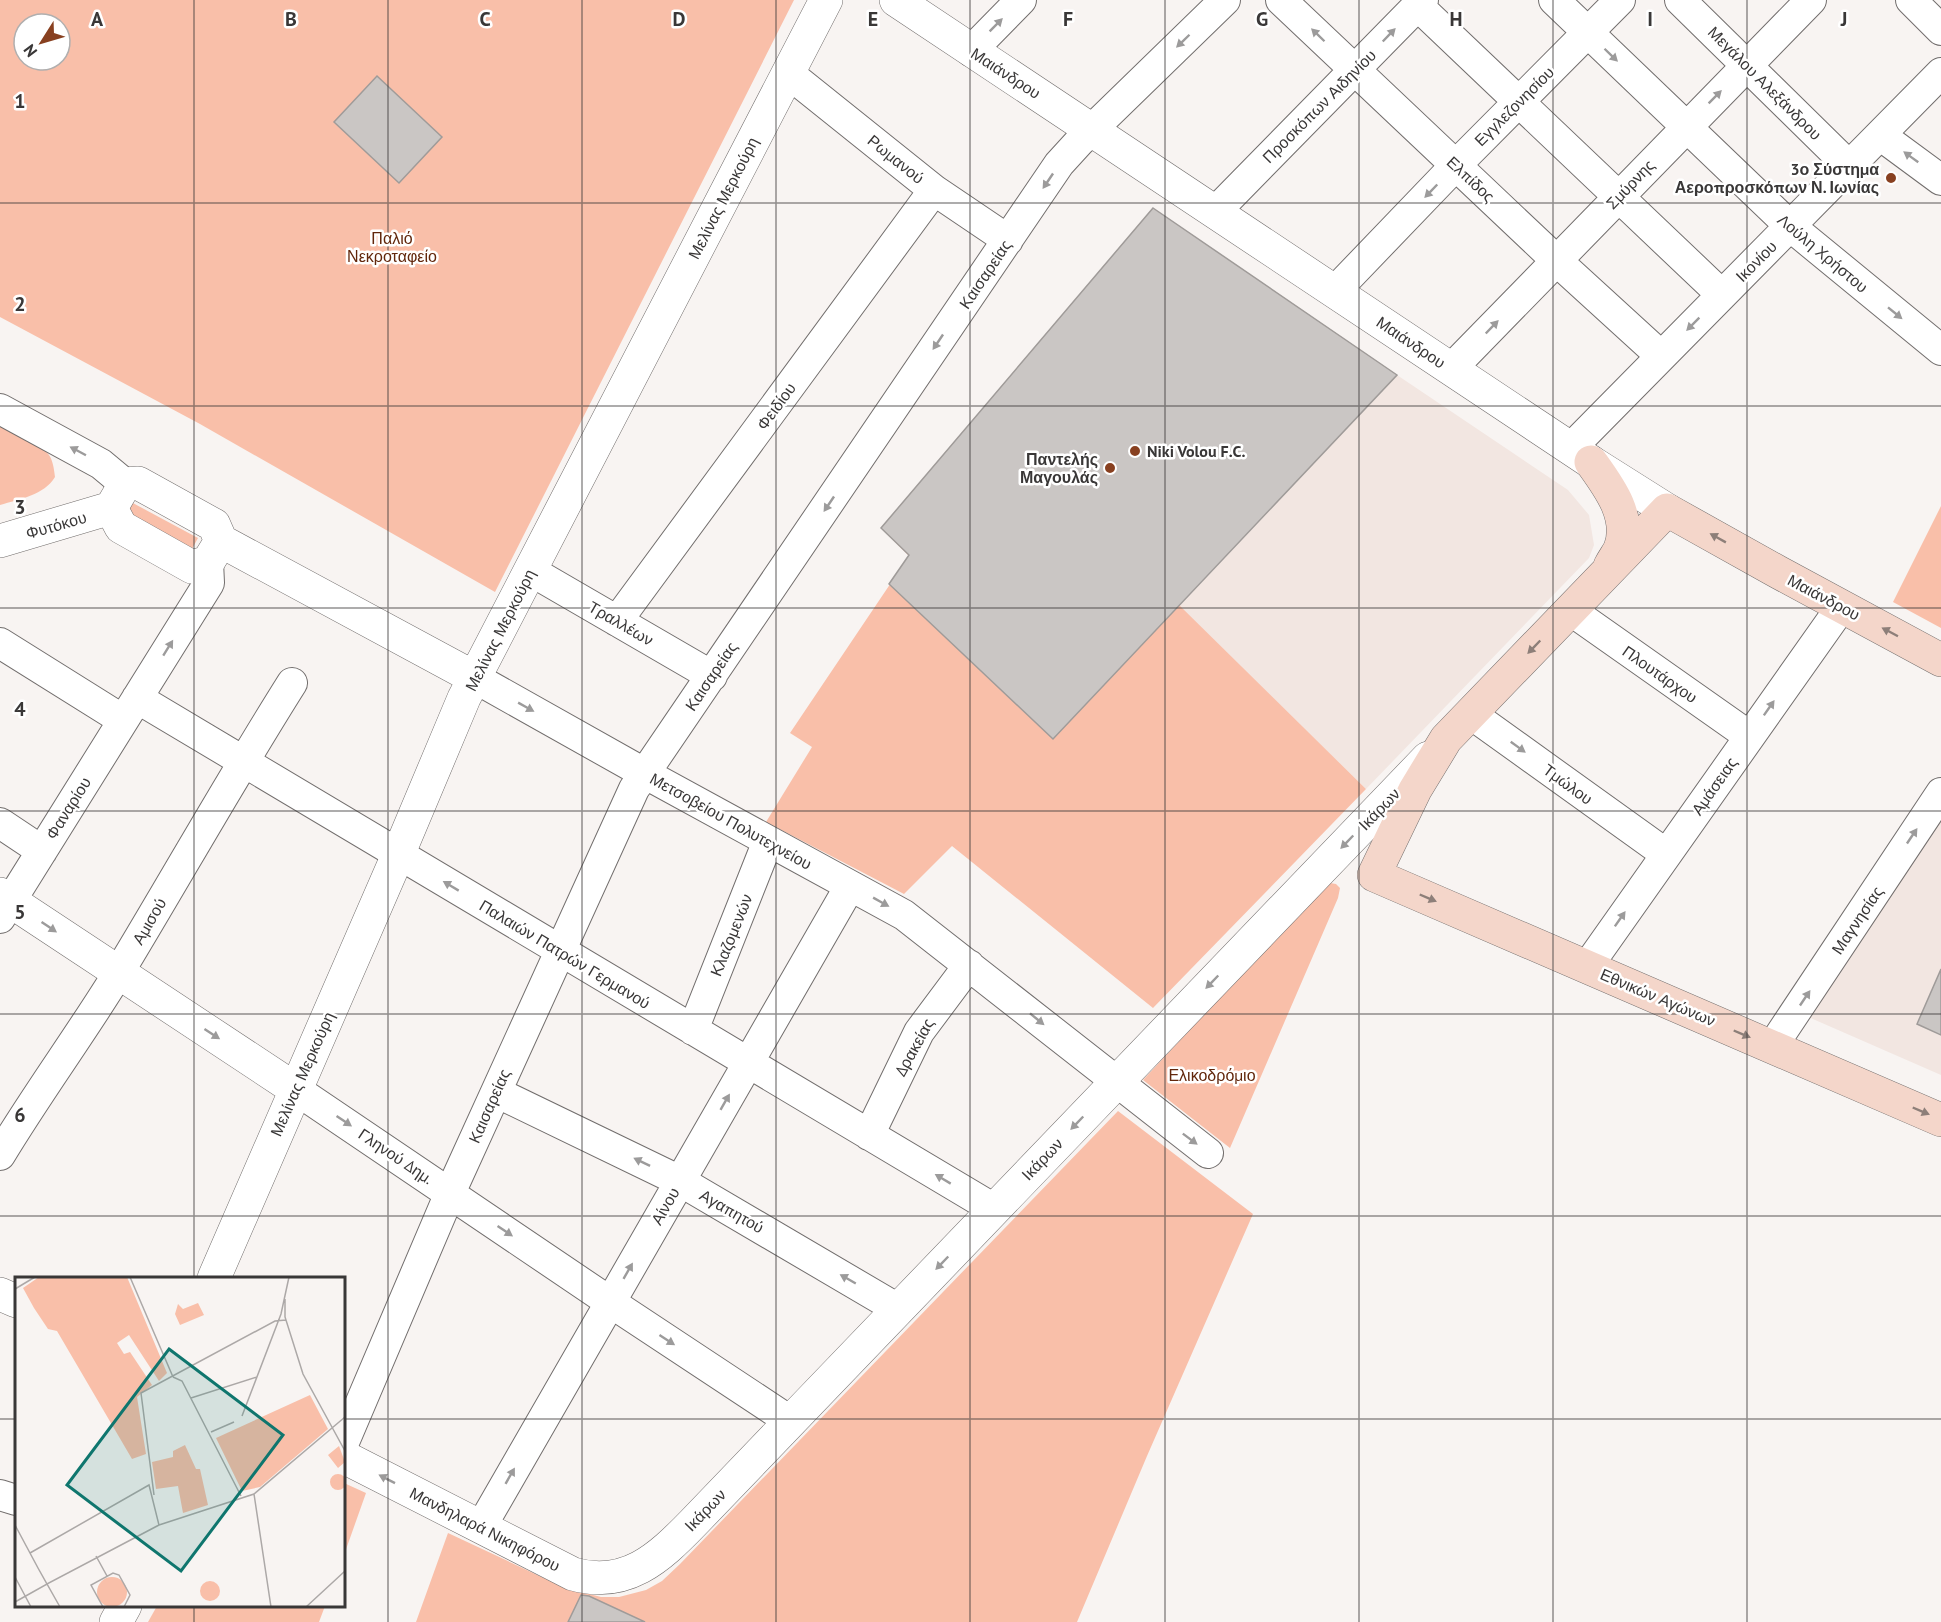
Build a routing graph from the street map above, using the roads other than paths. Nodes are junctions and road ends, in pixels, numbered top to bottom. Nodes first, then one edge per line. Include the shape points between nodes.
1 (826, 0) edge
2 (896, 0) edge
3 (1022, 0) edge
4 (1225, 0) edge
5 (1281, 0) edge
6 (1554, 0) edge
7 (1620, 0) edge
8 (1680, 0) edge
9 (1811, 0) edge
10 (1911, 0) edge
11 (1420, 3) edge
12 (1941, 30) edge
13 (1587, 33) junction
14 (971, 51) junction
15 (1746, 66) junction
16 (1355, 70) junction
17 (788, 73) junction
18 (1941, 73) edge
19 (1518, 101) junction
20 (1685, 127) junction
21 (1092, 130) junction
22 (1880, 135) junction
23 (1456, 165) junction
24 (1849, 166) junction
25 (1941, 180) edge
26 (934, 190) junction
27 (1619, 196) junction
28 (1215, 212) junction
29 (1790, 226) junction
30 (1008, 240) junction
31 (1557, 261) junction
32 (1335, 291) junction
33 (1722, 295) junction
34 (1941, 350) edge
35 (1661, 356) junction
36 (1451, 369) junction
37 (0, 409) edge
38 (1581, 455) junction
39 (118, 496) junction
40 (1667, 510) junction
41 (0, 541) edge
42 (214, 551) junction
43 (531, 571) junction
44 (1604, 575) junction
45 (1842, 606) junction
46 (1570, 610) junction
47 (617, 621) junction
48 (0, 643) edge
49 (1941, 660) edge
50 (712, 676) junction
51 (475, 678) junction
52 (292, 684) dead end
53 (130, 709) junction
54 (1471, 714) junction
55 (1749, 736) junction
56 (1446, 739) junction
57 (243, 760) junction
58 (644, 773) junction
59 (1941, 793) edge
60 (0, 824) edge
61 (768, 841) junction
62 (42, 851) junction
63 (1666, 854) junction
64 (398, 855) junction
65 (1374, 875) joint
66 (850, 886) junction
67 (4, 905) edge
68 (561, 951) junction
69 (969, 965) junction
70 (1587, 966) junction
71 (118, 973) junction
72 (693, 1030) junction
73 (1772, 1047) junction
74 (748, 1062) junction
75 (1116, 1082) junction
76 (295, 1089) junction
77 (496, 1092) junction
78 (1941, 1120) edge
79 (869, 1135) junction
80 (1208, 1152) dead end
81 (0, 1155) edge
82 (680, 1181) junction
83 (450, 1193) junction
84 (994, 1209) junction
85 (214, 1277) edge
86 (0, 1294) edge
87 (15, 1301) edge
88 (610, 1302) junction
89 (898, 1309) junction
90 (790, 1421) junction
91 (345, 1440) edge
92 (345, 1458) edge
93 (0, 1496) edge
94 (15, 1500) edge
95 (480, 1527) junction
96 (631, 1571) joint
97 (124, 1607) edge
98 (116, 1622) edge

1 - 17 street, Μελίνας Μερκούρη
2 - 14 street, Μαιάνδρου
14 -> 3 street
4 -> 21 street, Καισαρείας
16 -> 5 street, Ελπίδος
6 - 13 street, Λούλη Χρήστου
7 - 13 street, Εγγλεζονησίου
8 - 15 street, Μεγάλου Αλεξάνδρου
9 - 15 street, Σμύρνης
10 - 12 street
16 -> 11 street, Προσκόπων Αιδηνίου
11 - 19 street
13 - 19 street, Εγγλεζονησίου
13 -> 20 street, Λούλη Χρήστου
14 - 21 street, Μαιάνδρου
20 -> 15 street, Σμύρνης
15 - 24 street, Μεγάλου Αλεξάνδρου
16 - 23 street, Ελπίδος
16 - 28 street, Προσκόπων Αιδηνίου
17 - 26 street, Ρωμανού
17 - 43 street, Μελίνας Μερκούρη
18 - 22 street, Ικονίου
19 - 23 street, Εγγλεζονησίου
19 - 27 street
20 - 27 street, Σμύρνης
20 - 29 street, Λούλη Χρήστου
21 - 28 street, Μαιάνδρου
21 -> 30 street, Καισαρείας via 1059,164
22 - 24 street, Ικονίου
25 -> 22 street
23 - 31 street, Ελπίδος
23 -> 32 street, Εγγλεζονησίου
24 - 29 street, Ικονίου
26 - 30 street, Ρωμανού
26 - 47 street, Φειδίου
27 - 31 street, Σμύρνης
27 - 33 street
28 - 32 street, Μαιάνδρου
29 - 33 street, Ικονίου
29 -> 34 street, Λούλη Χρήστου
30 -> 50 street, Καισαρείας
31 - 35 street, Ελπίδος
36 -> 31 street, Σμύρνης
32 - 36 street, Μαιάνδρου
33 -> 35 street, Ικονίου
35 - 38 street, Ικονίου
36 - 38 street, Μαιάνδρου
39 -> 37 street via 101,464
38 - 40 street, Μαιάνδρου
38 - 44 main road via 1605,482 1618,505 1623,526 1619,550
39 - 41 street, Φυτόκου
39 - 42 street via 138,483 214,525
39 - 42 street via 121,527 192,567
40 - 44 main road, Ικάρων
45 -> 40 main road, Μαιάνδρου
42 - 51 street, Μετσοβείου Πολυτεχνείου
53 -> 42 street, Φαναρίου via 209,583
43 - 47 street, Τραλλέων
43 - 51 street, Μελίνας Μερκούρη
44 - 46 main road, Ικάρων
49 -> 45 main road, Μαιάνδρου
55 -> 45 street, Αμάσειας
46 -> 54 main road, Ικάρων
46 - 55 street, Πλουτάρχου
47 - 50 street, Τραλλέων
48 - 53 street, Παλαιών Πατρών Γερμανού
50 - 58 street, Καισαρείας
51 -> 58 street, Μετσοβείου Πολυτεχνείου
51 - 64 street, Μελίνας Μερκούρη
52 - 57 street, Αμισού
53 - 57 street, Παλαιών Πατρών Γερμανού
53 - 62 street, Φαναρίου
54 - 56 main road, Ικάρων
54 -> 63 street, Τμώλου
55 - 63 street, Αμάσειας
56 - 65 main road, Ικάρων via 1415,790
56 -> 75 street, Ικάρων
57 - 64 street, Παλαιών Πατρών Γερμανού
57 - 71 street, Αμισού
58 - 61 street, Μετσοβείου Πολυτεχνείου
58 - 68 street, Καισαρείας via 627,802
73 -> 59 street, Μαγνησίας
60 - 62 street
61 - 66 street, Μετσοβείου Πολυτεχνείου
61 - 72 street, Κλαζομενών
62 - 67 street, Φαναρίου
70 -> 63 street, Αμάσειας
68 -> 64 street, Παλαιών Πατρών Γερμανού
64 - 76 street, Μελίνας Μερκούρη
65 -> 70 main road, Εθνικών Αγώνων
66 -> 69 street, Μετσοβείου Πολυτεχνείου via 904,915
66 - 74 street, Αίνου
67 -> 71 street, Γληνού Δημ.
68 - 72 street, Παλαιών Πατρών Γερμανού
68 - 77 street, Καισαρείας
69 -> 75 street, Μετσοβείου Πολυτεχνείου
69 - 79 street, Δρακείας via 919,1032
70 -> 73 main road, Εθνικών Αγώνων
71 -> 76 street, Γληνού Δημ.
71 - 81 street, Αμισού
72 - 74 street, Παλαιών Πατρών Γερμανού
73 -> 78 main road, Εθνικών Αγώνων
74 - 79 street, Παλαιών Πατρών Γερμανού
82 -> 74 street, Αίνου
75 -> 80 street, Μετσοβείου Πολυτεχνείου
75 -> 84 street, Ικάρων
76 -> 83 street, Γληνού Δημ.
76 - 85 street, Μελίνας Μερκούρη
82 -> 77 street, Αγαπητού
77 - 83 street, Καισαρείας
84 -> 79 street, Παλαιών Πατρών Γερμανού
88 -> 82 street, Αίνου
89 -> 82 street, Αγαπητού
83 -> 88 street, Γληνού Δημ.
83 - 91 street, Καισαρείας
84 -> 89 street, Ικάρων
86 - 87 street
88 -> 90 street, Γληνού Δημ.
95 -> 88 street, Αίνου
89 - 90 street, Ικάρων
90 - 96 street, Ικάρων via 665,1551
95 -> 92 street, Μανδηλαρά Νικηφόρου
93 - 94 street
95 - 96 street, Μανδηλαρά Νικηφόρου via 573,1574 596,1578
97 - 98 street

